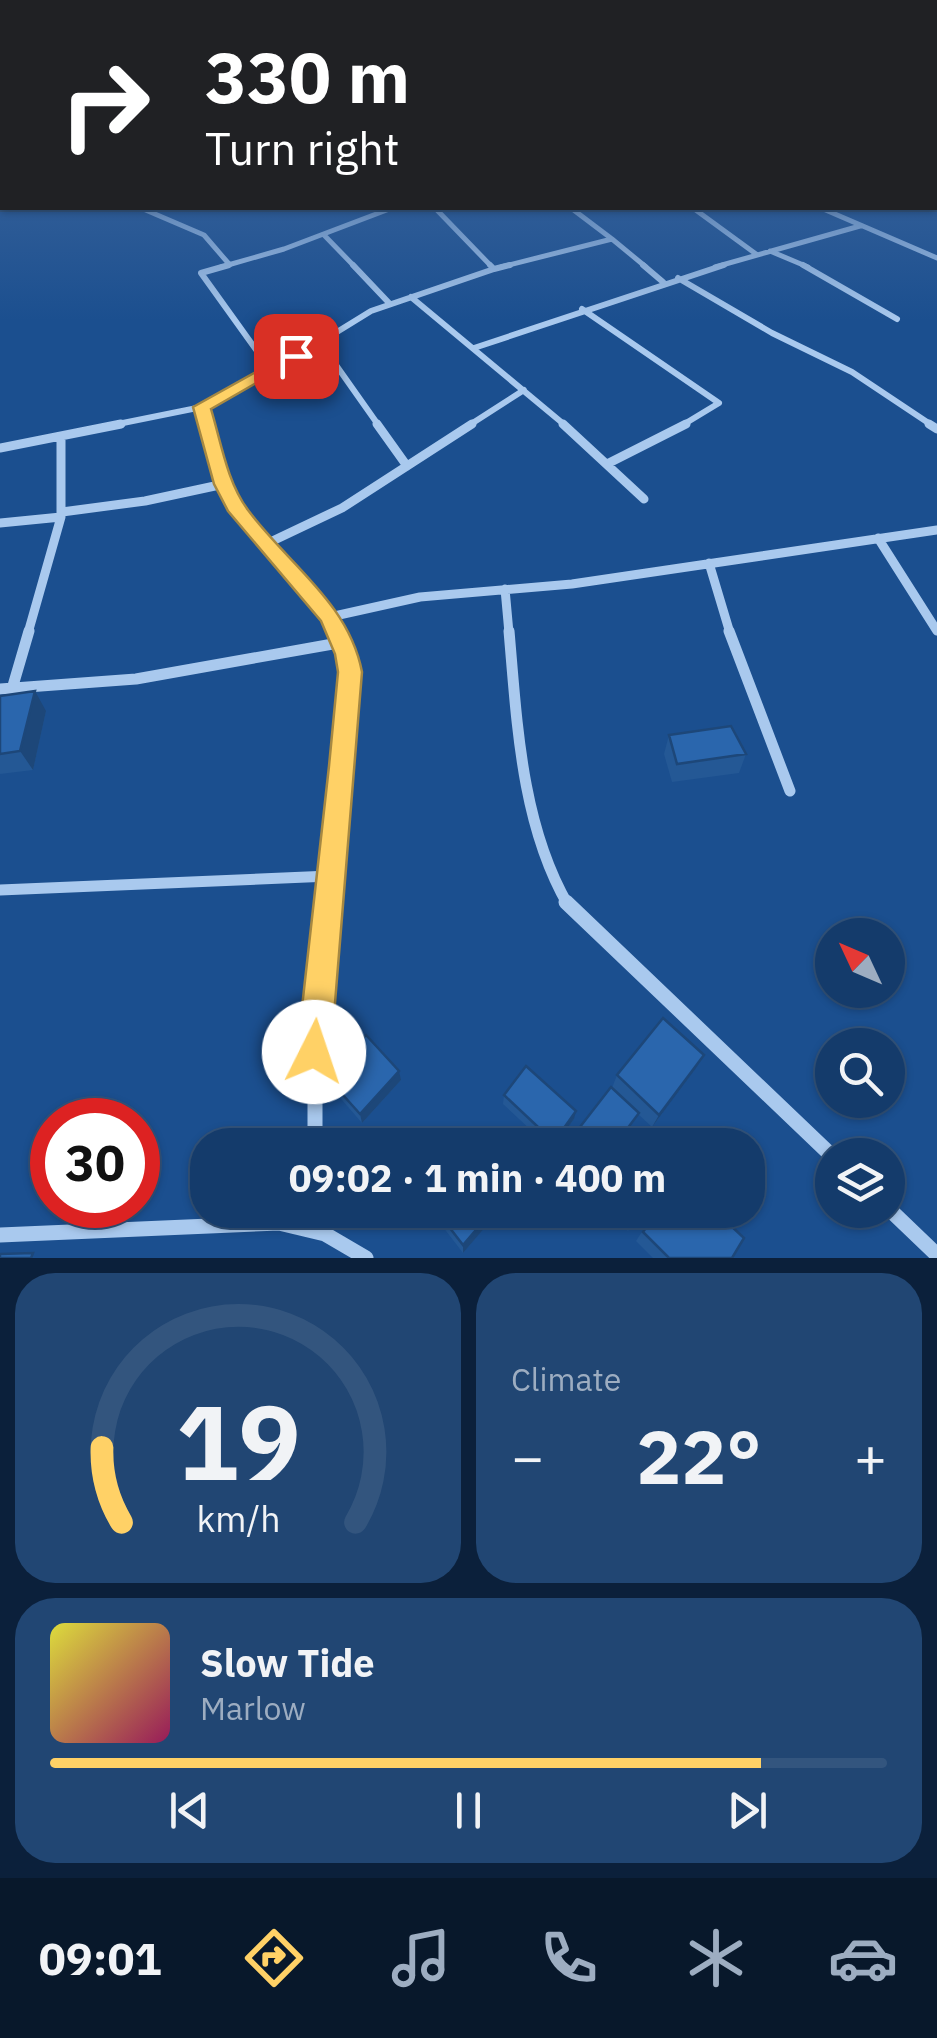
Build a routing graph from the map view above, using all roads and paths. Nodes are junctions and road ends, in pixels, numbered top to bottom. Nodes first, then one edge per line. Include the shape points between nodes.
1 (145, 210) edge
2 (387, 210) edge
3 (437, 210) edge
4 (574, 210) edge
5 (696, 210) edge
6 (825, 210) edge
7 (860, 226) junction
8 (324, 235) junction
9 (612, 239) junction
10 (784, 247) junction
11 (769, 251) junction
12 (756, 254) junction
13 (788, 256) junction
14 (937, 258) edge
15 (230, 264) junction
16 (494, 269) junction
17 (678, 278) junction
18 (664, 282) junction
19 (410, 297) junction
20 (390, 304) junction
21 (582, 309) junction
22 (896, 318) dead end
23 (319, 341) junction
24 (474, 348) junction
25 (272, 372) junction
26 (524, 390) junction
27 (202, 407) junction
28 (937, 429) edge
29 (61, 437) junction
30 (0, 448) edge
31 (607, 464) junction
32 (407, 466) junction
33 (224, 484) junction
34 (644, 499) dead end
35 (62, 514) junction
36 (0, 523) edge
37 (937, 530) edge
38 (878, 538) junction
39 (264, 545) junction
40 (709, 563) junction
41 (505, 589) junction
42 (330, 617) junction
43 (937, 631) edge
44 (344, 642) junction
45 (6, 689) edge
46 (790, 790) dead end
47 (330, 876) junction
48 (0, 890) edge
49 (314, 1128) edge
50 (815, 1140) edge
51 (905, 1225) edge
52 (320, 1229) joint
53 (0, 1235) edge
54 (937, 1256) edge
55 (366, 1258) edge

1 - 15 street via 212,241
2 - 8 street
3 - 16 street
4 - 9 street
5 - 12 street
6 - 7 street
7 - 10 street
7 - 14 street
8 - 15 street
8 - 20 street
9 - 16 street
9 - 18 street
10 - 11 street
10 - 13 street
11 - 12 street
11 - 13 street
12 - 17 street
13 - 22 street
15 - 25 street via 200,276
16 - 19 street
17 - 18 street
17 - 28 street via 852,372
18 - 21 street
19 - 20 street
19 - 24 street
20 - 23 street
21 - 24 street
21 - 31 street via 719,403
23 - 25 street
23 - 32 street
24 - 26 street
25 - 27 street
26 - 31 street
26 - 32 street
27 - 29 street
27 - 33 street
29 - 30 street
29 - 35 street
31 - 34 street
32 - 39 street via 342,508
33 - 35 street
33 - 39 street
35 - 36 street
35 - 45 street
37 - 38 street
38 - 40 street
38 - 43 street
39 - 42 street
40 - 41 street
40 - 46 street via 716,598
41 - 42 street via 451,591
41 - 50 street via 517,710 551,880 567,904
42 - 44 street
44 - 45 street via 136,679
44 - 47 street via 350,672
47 - 48 street
47 - 49 street
51 - 54 street
52 - 53 street via 260,1224
52 - 55 street

